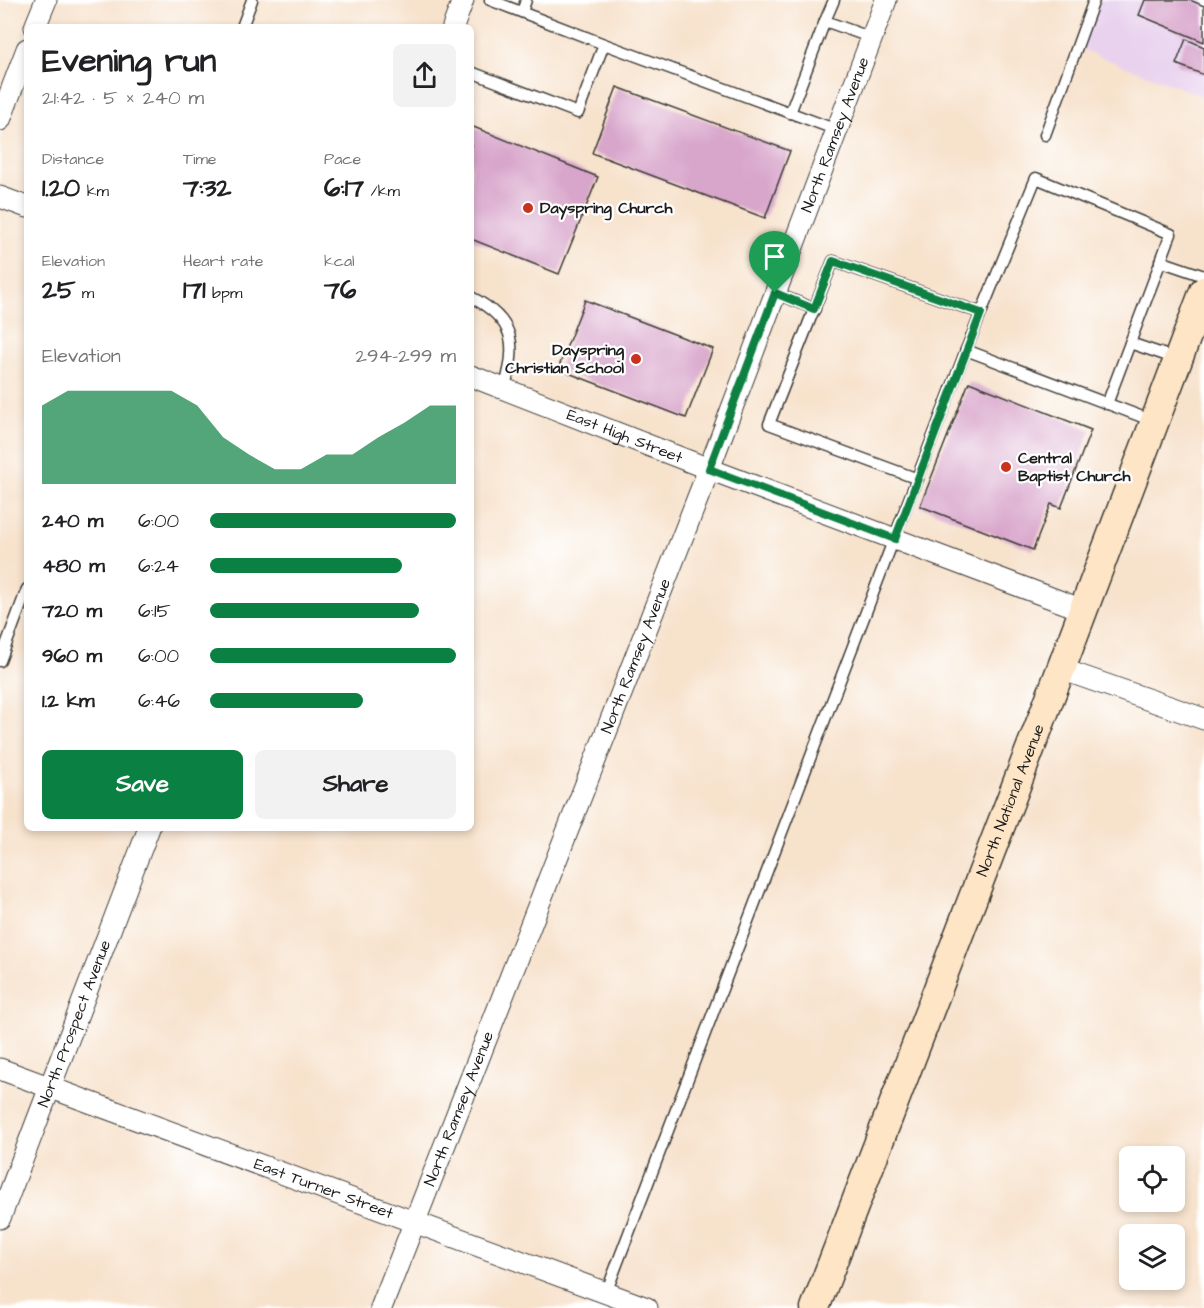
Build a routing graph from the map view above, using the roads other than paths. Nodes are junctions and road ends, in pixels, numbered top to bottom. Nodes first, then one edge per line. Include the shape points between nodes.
1 (46, 0) edge
2 (252, 0) edge
3 (463, 0) edge
4 (490, 0) edge
5 (526, 0) edge
6 (834, 0) edge
7 (886, 0) edge
8 (1094, 0) edge
9 (522, 12) junction
10 (825, 21) junction
11 (36, 24) edge
12 (243, 24) edge
13 (454, 24) edge
14 (872, 38) junction
15 (604, 44) junction
16 (24, 57) edge
17 (474, 73) edge
18 (790, 113) junction
19 (0, 120) edge
20 (837, 130) junction
21 (1045, 135) dead end
22 (0, 196) edge
23 (24, 206) edge
24 (1161, 261) junction
25 (1204, 276) edge
26 (1204, 291) edge
27 (775, 293) junction
28 (474, 299) edge
29 (814, 309) junction
30 (981, 313) junction
31 (1130, 343) junction
32 (966, 350) junction
33 (1178, 359) junction
34 (474, 377) edge
35 (504, 389) junction
36 (1107, 404) junction
37 (1155, 422) junction
38 (709, 469) junction
39 (918, 479) junction
40 (895, 539) junction
41 (24, 598) edge
42 (1083, 610) junction
43 (0, 661) edge
44 (1061, 669) junction
45 (1204, 719) edge
46 (148, 831) edge
47 (0, 1069) edge
48 (50, 1088) junction
49 (0, 1218) edge
50 (414, 1223) junction
51 (606, 1293) junction
52 (381, 1308) edge
53 (647, 1308) edge
54 (815, 1308) edge

1 - 11 street
2 - 12 lane
3 - 13 street
4 - 9 lane
5 - 9 lane
6 - 10 lane
7 - 14 street, North Ramsey Avenue
8 - 21 lane
9 - 15 lane
10 - 14 lane
10 - 18 lane
14 - 20 street, North Ramsey Avenue
15 - 17 lane via 578,113
15 - 18 lane
16 - 19 street
18 - 20 lane
20 - 27 street, North Ramsey Avenue
22 - 23 street
24 - 25 lane
24 - 30 lane via 1171,234 1036,178
24 - 31 lane
26 - 33 main road, North National Avenue
27 - 29 lane
27 - 38 street, North Ramsey Avenue
28 - 35 lane via 498,315 511,338 512,364
29 - 30 lane via 833,261
29 - 39 lane via 769,424
30 - 32 lane
31 - 33 lane
31 - 36 lane
32 - 36 lane
32 - 39 lane
33 - 37 main road, North National Avenue
34 - 35 street, East High Street
35 - 38 street, East High Street
36 - 37 lane
37 - 42 main road, North National Avenue
38 - 40 street, East High Street
38 - 50 street, North Ramsey Avenue
39 - 40 lane
40 - 42 street, East High Street
40 - 51 lane
41 - 43 lane
42 - 44 main road, North National Avenue
44 - 45 street
44 - 54 main road, North National Avenue
46 - 48 street, North Prospect Avenue
47 - 48 street, East Turner Street
48 - 49 street, North Prospect Avenue
48 - 50 street, East Turner Street
50 - 51 street, East Turner Street
50 - 52 street, North Ramsey Avenue
51 - 53 street, East Turner Street

